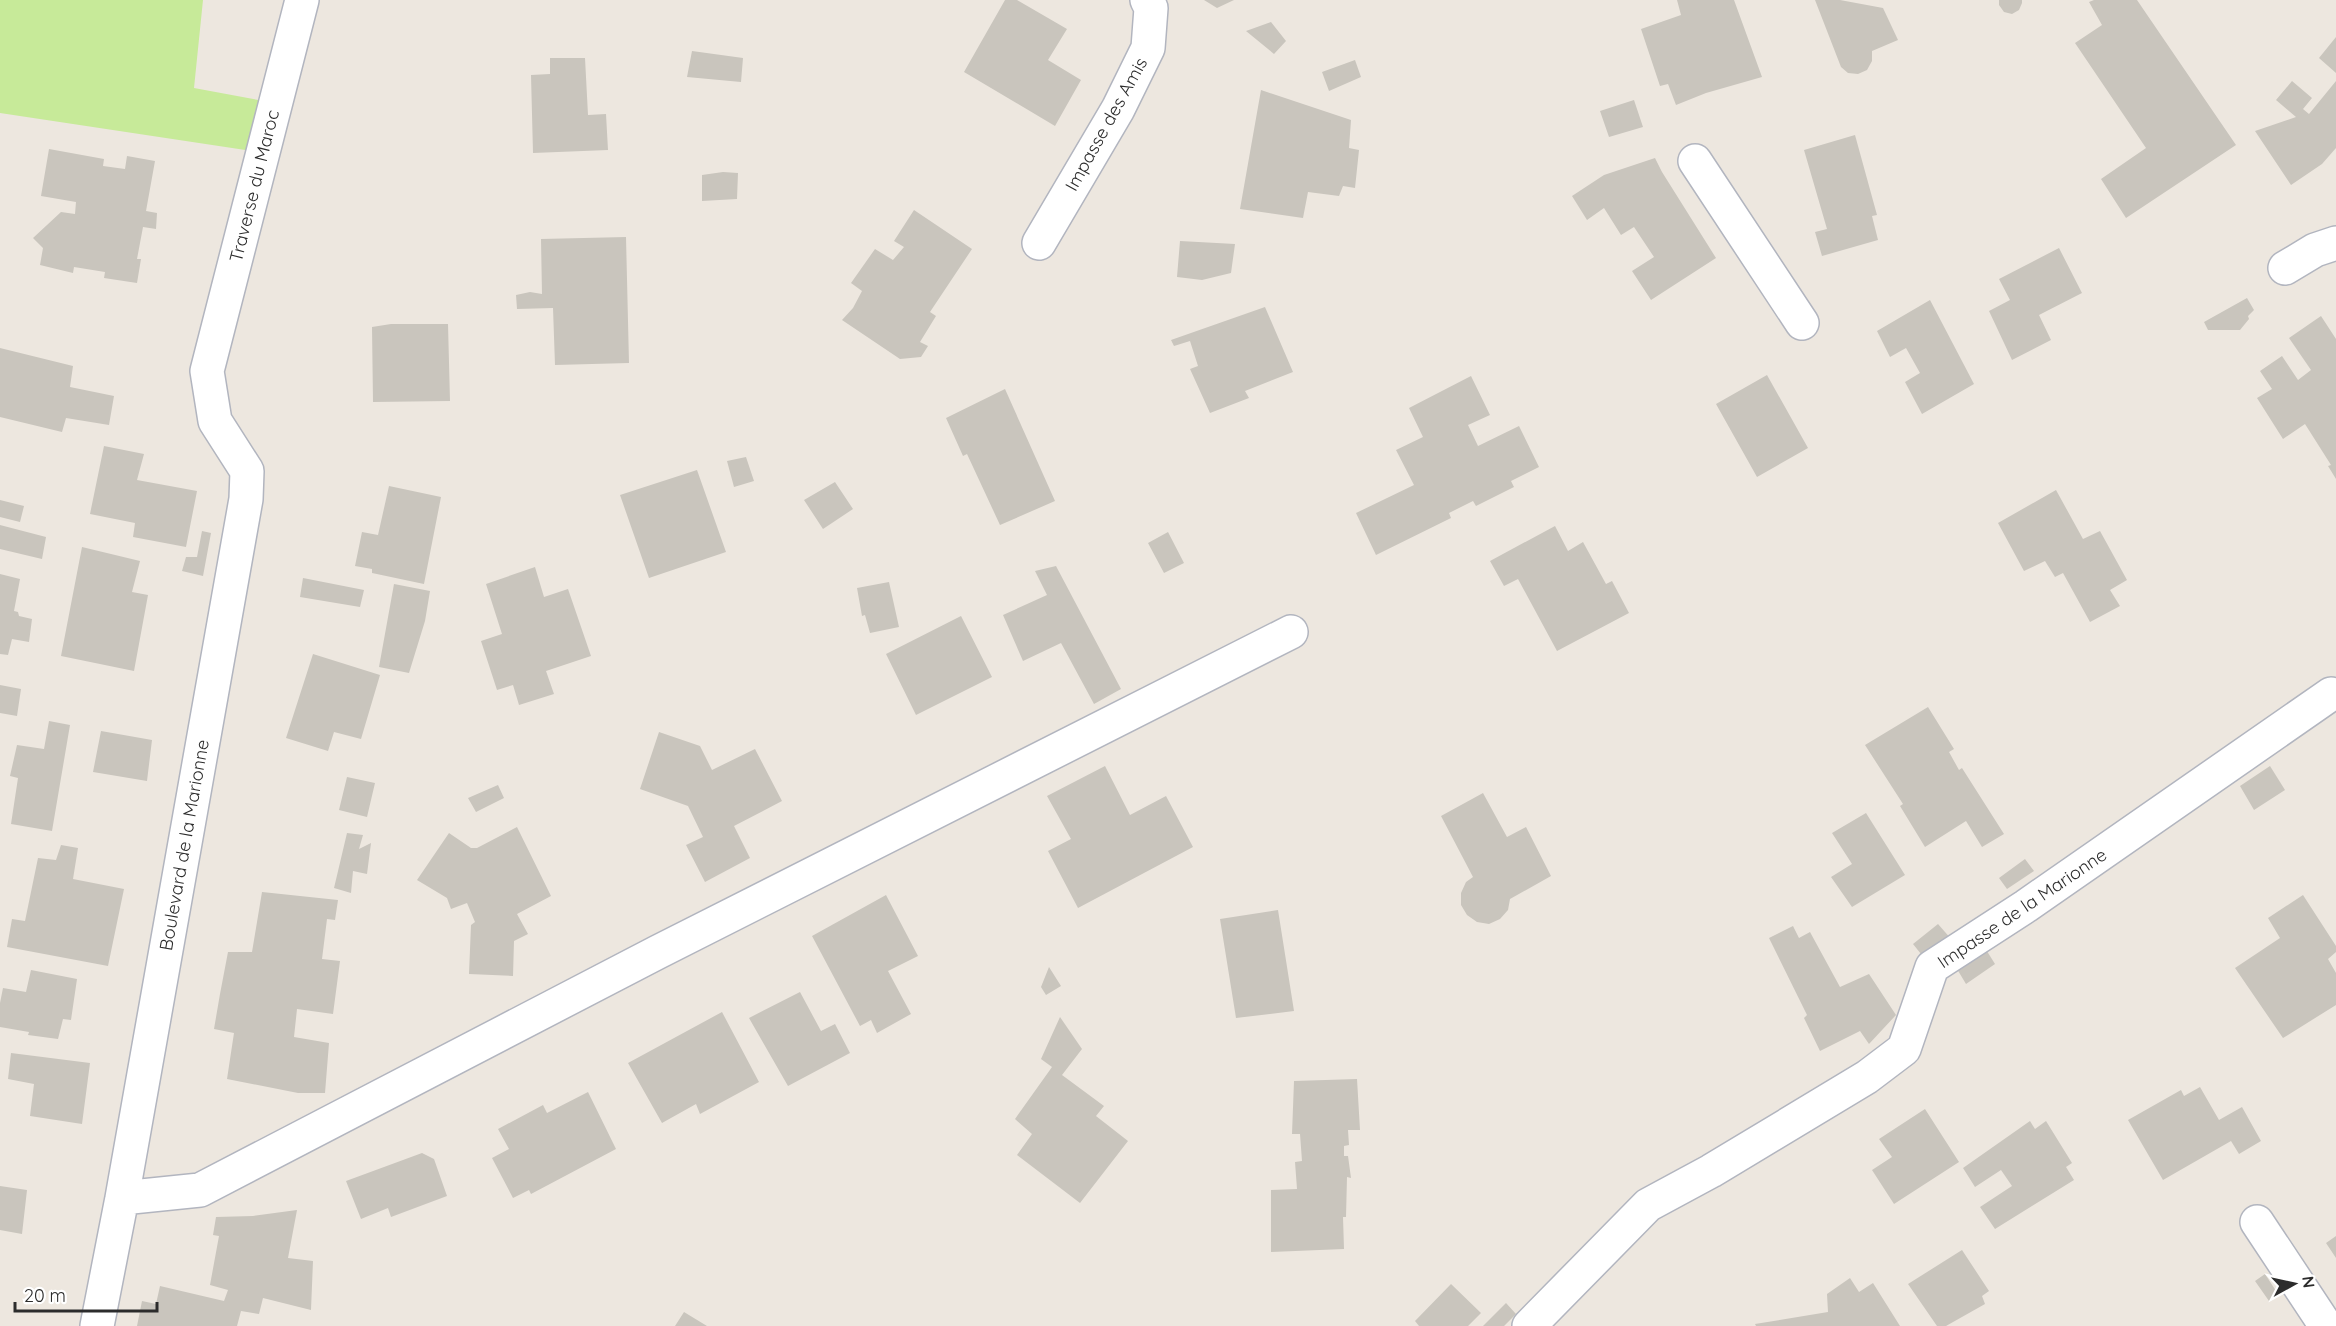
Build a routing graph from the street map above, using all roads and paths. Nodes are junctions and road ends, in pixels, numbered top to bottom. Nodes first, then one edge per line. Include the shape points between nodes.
1 (302, 0) edge
2 (1147, 0) edge
3 (1695, 160) dead end
4 (1039, 243) dead end
5 (2336, 243) edge
6 (2285, 268) dead end
7 (1802, 322) dead end
8 (207, 371) joint
9 (1291, 632) dead end
10 (2331, 694) dead end
11 (122, 1198) junction
12 (2257, 1222) dead end
13 (97, 1326) edge
14 (1529, 1326) edge
15 (2326, 1326) edge

1 - 8 street, Traverse du Maroc
2 - 4 street, Impasse des Amis via 1151,8 1148,48 1118,109
3 - 7 street
5 - 6 street
8 - 11 street, Boulevard de la Marionne via 216,421 247,471 246,499
9 - 11 street via 658,952 200,1190
10 - 14 street, Impasse de la Marionne via 1932,967 1904,1049 1867,1077 1648,1205
11 - 13 street, Boulevard de la Marionne
12 - 15 street

